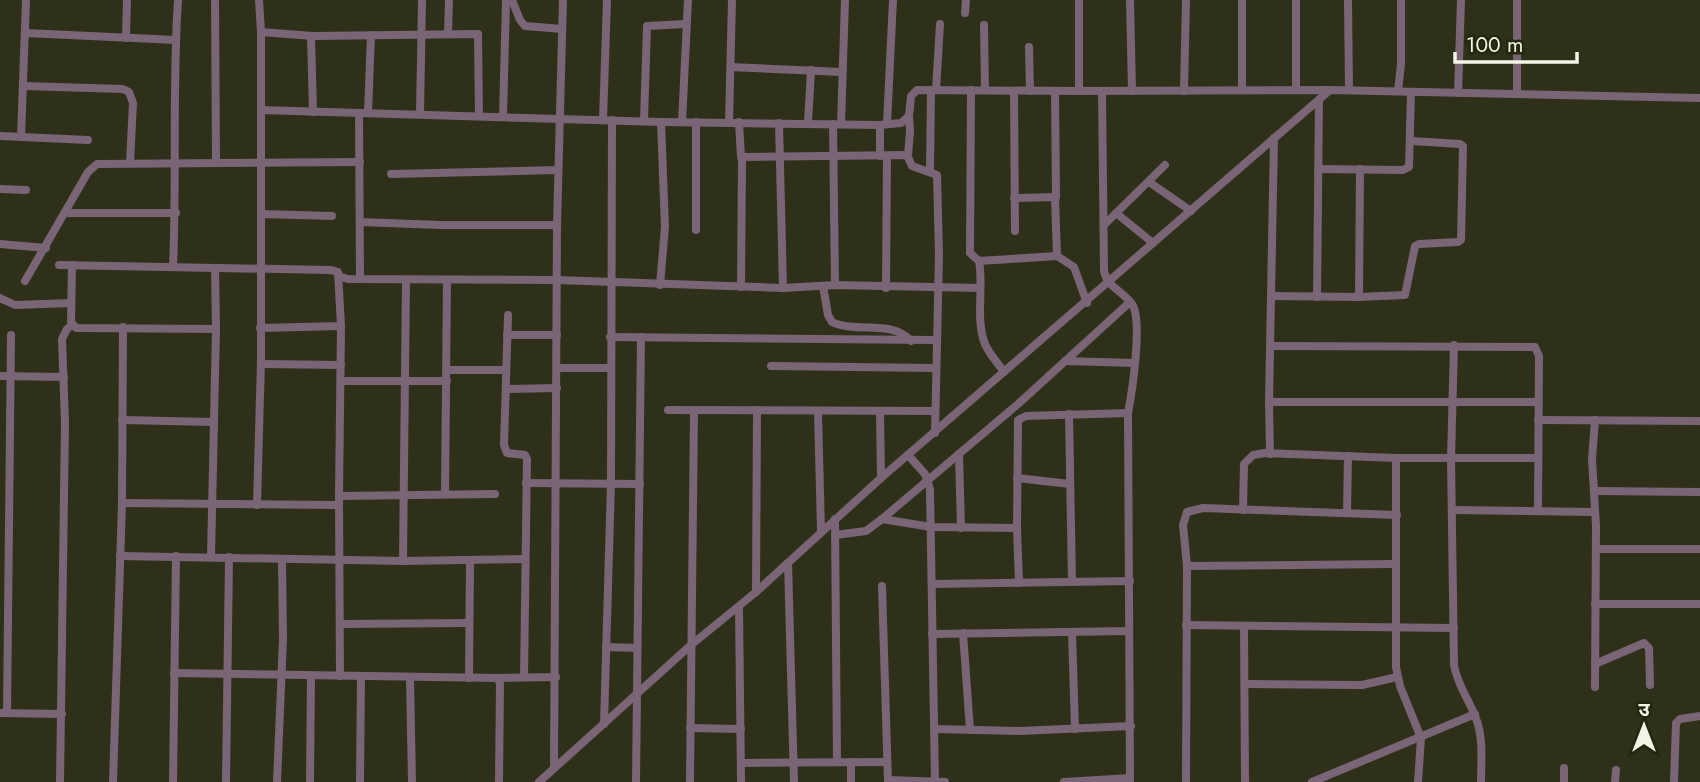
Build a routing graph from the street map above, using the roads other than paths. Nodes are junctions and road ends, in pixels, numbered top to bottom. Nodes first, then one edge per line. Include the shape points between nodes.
1 (26, 0) edge
2 (127, 0) edge
3 (178, 0) edge
4 (215, 0) edge
5 (259, 0) edge
6 (422, 0) edge
7 (449, 0) edge
8 (506, 0) edge
9 (512, 0) edge
10 (563, 0) edge
11 (607, 0) edge
12 (688, 0) edge
13 (732, 0) edge
14 (845, 0) edge
15 (893, 0) edge
16 (965, 0) edge
17 (1079, 0) edge
18 (1130, 0) edge
19 (1186, 0) edge
20 (1242, 0) edge
21 (1296, 0) edge
22 (1348, 0) edge
23 (1401, 0) edge
24 (1461, 0) edge
25 (1517, 0) edge
26 (965, 13) dead end
27 (686, 24) junction
28 (940, 24) dead end
29 (985, 25) dead end
30 (562, 29) junction
31 (261, 32) junction
32 (26, 33) junction
33 (421, 34) junction
34 (448, 34) junction
35 (370, 35) junction
36 (311, 36) junction
37 (126, 38) junction
38 (176, 40) junction
39 (1028, 47) dead end
40 (731, 67) junction
41 (811, 70) junction
42 (842, 72) junction
43 (23, 86) junction
44 (934, 90) junction
45 (971, 90) junction
46 (985, 90) junction
47 (1242, 90) junction
48 (1296, 90) junction
49 (1330, 90) junction
50 (1349, 90) junction
51 (1014, 91) junction
52 (1030, 91) junction
53 (1055, 91) junction
54 (1077, 91) junction
55 (1102, 91) junction
56 (1132, 91) junction
57 (1184, 91) junction
58 (1398, 92) junction
59 (1411, 92) junction
60 (1458, 93) junction
61 (1517, 94) junction
62 (1700, 98) edge
63 (1319, 100) junction
64 (261, 110) junction
65 (313, 112) junction
66 (363, 113) junction
67 (420, 114) junction
68 (479, 116) junction
69 (909, 116) junction
70 (503, 117) junction
71 (560, 118) junction
72 (607, 120) junction
73 (644, 121) junction
74 (661, 122) junction
75 (682, 122) junction
76 (696, 122) junction
77 (729, 122) junction
78 (739, 122) junction
79 (779, 123) junction
80 (808, 123) junction
81 (837, 124) junction
82 (884, 124) junction
83 (0, 136) edge
84 (21, 137) junction
85 (1274, 138) junction
86 (88, 140) dead end
87 (1412, 142) junction
88 (834, 155) junction
89 (779, 156) junction
90 (883, 156) junction
91 (908, 156) junction
92 (741, 157) junction
93 (216, 161) junction
94 (261, 161) junction
95 (130, 162) junction
96 (176, 162) junction
97 (360, 162) junction
98 (1165, 165) dead end
99 (1318, 169) junction
100 (1360, 169) junction
101 (558, 170) junction
102 (930, 171) junction
103 (391, 174) dead end
104 (1149, 182) junction
105 (0, 189) edge
106 (26, 190) dead end
107 (1055, 197) junction
108 (1014, 198) junction
109 (1191, 211) junction
110 (65, 213) junction
111 (176, 213) junction
112 (1116, 213) junction
113 (261, 214) junction
114 (332, 216) dead end
115 (360, 222) junction
116 (556, 225) junction
117 (1104, 225) junction
118 (696, 230) dead end
119 (1015, 231) dead end
120 (1153, 243) junction
121 (0, 244) edge
122 (46, 248) junction
123 (1057, 256) junction
124 (979, 261) junction
125 (59, 265) dead end
126 (72, 265) junction
127 (173, 266) junction
128 (215, 268) junction
129 (260, 270) junction
130 (338, 272) junction
131 (360, 279) junction
132 (406, 280) junction
133 (447, 280) junction
134 (557, 280) junction
135 (25, 281) dead end
136 (1108, 282) junction
137 (610, 284) junction
138 (660, 285) junction
139 (835, 285) junction
140 (823, 286) junction
141 (741, 287) junction
142 (938, 287) junction
143 (783, 288) junction
144 (886, 288) junction
145 (979, 288) junction
146 (1271, 296) junction
147 (1317, 297) junction
148 (1359, 297) junction
149 (0, 298) edge
150 (1130, 302) junction
151 (71, 303) junction
152 (1087, 303) junction
153 (508, 315) dead end
154 (72, 325) junction
155 (341, 326) junction
156 (123, 327) junction
157 (260, 328) junction
158 (216, 329) junction
159 (507, 334) junction
160 (11, 335) dead end
161 (557, 335) junction
162 (610, 337) junction
163 (641, 337) junction
164 (911, 341) junction
165 (935, 341) junction
166 (1454, 345) junction
167 (1271, 346) junction
168 (1065, 361) junction
169 (1135, 363) junction
170 (261, 364) junction
171 (341, 365) junction
172 (771, 366) dead end
173 (558, 368) junction
174 (610, 368) junction
175 (935, 368) junction
176 (447, 370) junction
177 (506, 370) junction
178 (1004, 372) junction
179 (4, 376) edge
180 (64, 377) junction
181 (341, 381) junction
182 (404, 381) junction
183 (447, 381) junction
184 (557, 388) junction
185 (506, 389) junction
186 (1269, 402) junction
187 (1538, 402) junction
188 (1452, 403) junction
189 (668, 410) dead end
190 (694, 410) junction
191 (757, 410) junction
192 (880, 411) junction
193 (935, 411) junction
194 (818, 412) junction
195 (1128, 413) junction
196 (1069, 414) junction
197 (122, 420) junction
198 (1538, 420) junction
199 (1595, 420) junction
200 (1700, 421) edge
201 (214, 422) junction
202 (0, 424) edge
203 (11, 424) junction
204 (935, 433) junction
205 (960, 454) junction
206 (1270, 454) junction
207 (908, 455) junction
208 (1348, 457) junction
209 (1396, 458) junction
210 (1538, 458) junction
211 (1451, 459) junction
212 (881, 478) junction
213 (1017, 478) junction
214 (929, 481) junction
215 (611, 482) junction
216 (526, 483) junction
217 (556, 483) junction
218 (640, 484) junction
219 (1070, 484) junction
220 (1594, 491) junction
221 (1700, 492) edge
222 (446, 493) junction
223 (404, 494) junction
224 (495, 494) dead end
225 (339, 500) junction
226 (122, 503) junction
227 (213, 504) junction
228 (257, 505) junction
229 (1243, 510) junction
230 (1452, 510) junction
231 (1538, 510) junction
232 (1595, 512) junction
233 (1347, 513) junction
234 (1397, 515) junction
235 (835, 519) junction
236 (882, 519) junction
237 (931, 527) junction
238 (961, 528) junction
239 (1017, 528) junction
240 (821, 531) junction
241 (835, 535) junction
242 (1700, 548) edge
243 (1596, 549) junction
244 (120, 556) junction
245 (176, 556) junction
246 (211, 557) junction
247 (229, 557) junction
248 (339, 558) junction
249 (282, 559) junction
250 (525, 559) junction
251 (403, 561) junction
252 (470, 561) junction
253 (788, 564) junction
254 (1394, 564) junction
255 (1187, 566) junction
256 (1130, 581) junction
257 (1072, 582) junction
258 (1019, 583) junction
259 (932, 584) junction
260 (882, 586) dead end
261 (757, 592) junction
262 (1595, 604) junction
263 (1700, 604) edge
264 (739, 607) junction
265 (470, 623) junction
266 (340, 624) junction
267 (1186, 625) junction
268 (1244, 626) junction
269 (1395, 626) junction
270 (1454, 628) junction
271 (1129, 631) junction
272 (1073, 632) junction
273 (963, 633) junction
274 (932, 634) junction
275 (691, 645) junction
276 (606, 647) junction
277 (637, 648) junction
278 (1595, 664) junction
279 (174, 674) junction
280 (228, 674) junction
281 (281, 676) junction
282 (311, 676) junction
283 (340, 676) junction
284 (361, 676) junction
285 (524, 677) junction
286 (556, 677) junction
287 (1397, 677) junction
288 (411, 678) junction
289 (469, 678) junction
290 (498, 678) junction
291 (1246, 684) junction
292 (1650, 685) dead end
293 (1595, 687) dead end
294 (636, 695) junction
295 (4, 712) edge
296 (62, 714) junction
297 (1475, 714) junction
298 (1700, 716) edge
299 (604, 724) junction
300 (1132, 726) junction
301 (690, 728) junction
302 (741, 729) junction
303 (936, 729) junction
304 (1075, 729) junction
305 (970, 730) junction
306 (1421, 738) junction
307 (793, 762) junction
308 (837, 762) junction
309 (851, 762) junction
310 (887, 762) junction
311 (741, 763) junction
312 (554, 768) junction
313 (1564, 768) dead end
314 (1616, 770) dead end
315 (1130, 780) edge
316 (542, 781) edge
317 (888, 781) edge
318 (60, 782) edge
319 (113, 782) edge
320 (173, 782) edge
321 (226, 782) edge
322 (277, 782) edge
323 (310, 782) edge
324 (360, 782) edge
325 (412, 782) edge
326 (499, 782) edge
327 (636, 782) edge
328 (690, 782) edge
329 (741, 782) edge
330 (794, 782) edge
331 (851, 782) edge
332 (935, 782) edge
333 (945, 782) edge
334 (1064, 782) edge
335 (1083, 782) edge
336 (1185, 782) edge
337 (1245, 782) edge
338 (1312, 782) edge
339 (1418, 782) edge
340 (1480, 782) edge
341 (1564, 782) edge
342 (1615, 782) edge
343 (1674, 782) edge

1 - 32 street
2 - 37 street
3 - 38 street
4 - 93 street
5 - 31 street
6 - 33 street
7 - 34 street
8 - 70 street
9 - 30 street via 525,26
10 - 30 street
11 - 72 street
12 - 27 street
13 - 40 street
14 - 42 street
15 - 82 street
16 - 26 street
17 - 54 street
18 - 56 street
19 - 57 street
20 - 47 street
21 - 48 street
22 - 50 street
23 - 58 street
24 - 60 street
25 - 61 street
27 - 73 street via 647,26
27 - 75 street
28 - 44 street
29 - 46 street
30 - 71 street
31 - 36 street
31 - 64 street
32 - 37 street
32 - 43 street
33 - 34 street
33 - 35 street
33 - 67 street
34 - 68 street via 480,36
35 - 36 street
35 - 66 street
36 - 65 street
37 - 38 street
38 - 96 street
39 - 52 street
40 - 41 street
40 - 77 street
41 - 42 street
41 - 80 street
42 - 81 street
43 - 84 street
43 - 95 street via 129,92
44 - 45 street
44 - 69 street via 912,94
44 - 102 street
45 - 46 street
45 - 124 street via 970,253
46 - 51 street
47 - 48 street
47 - 57 street
48 - 49 street
49 - 50 street
49 - 63 street
50 - 58 street
51 - 52 street
51 - 108 street
52 - 53 street
53 - 54 street
53 - 107 street
54 - 55 street
55 - 56 street
55 - 117 street
56 - 57 street
58 - 59 street
59 - 60 street
59 - 87 street
60 - 61 street
61 - 62 street
63 - 85 street
63 - 99 street
64 - 65 street
64 - 94 street
65 - 66 street
66 - 67 street
66 - 97 street
67 - 68 street
68 - 70 street
69 - 82 street
69 - 91 street
70 - 71 street
71 - 72 street
71 - 101 street
72 - 73 street
72 - 137 street
73 - 74 street
74 - 75 street
74 - 138 street via 665,227
75 - 76 street
76 - 77 street
76 - 118 street
77 - 78 street
78 - 79 street
78 - 92 street
79 - 80 street
79 - 89 street
80 - 81 street
81 - 82 street
81 - 88 street
82 - 90 street
83 - 84 street
84 - 86 street
85 - 109 street
85 - 146 street
87 - 100 street via 1408,169
87 - 148 street via 1463,146 1461,240 1415,246 1405,295
88 - 89 street
88 - 90 street
88 - 139 street
89 - 92 street
89 - 143 street
90 - 91 street
90 - 144 street
91 - 102 street via 912,166
92 - 141 street
93 - 94 street
93 - 96 street
94 - 97 street
94 - 113 street
95 - 96 street
95 - 110 street via 93,166
96 - 111 street
97 - 115 street
98 - 104 street
99 - 100 street
99 - 147 street
100 - 148 street
101 - 103 street
101 - 116 street
102 - 142 street via 939,177
104 - 109 street
104 - 112 street
105 - 106 street
107 - 108 street
107 - 123 street
108 - 119 street
109 - 120 street
110 - 111 street
110 - 122 street
111 - 127 street
112 - 117 street
112 - 120 street
113 - 114 street
113 - 129 street
115 - 116 street
115 - 131 street
116 - 134 street
117 - 136 street
120 - 136 street
121 - 122 street
122 - 135 street
123 - 124 street
123 - 152 street via 1074,267
124 - 145 street
125 - 126 street
126 - 127 street
126 - 151 street
127 - 128 street
128 - 129 street
128 - 158 street
129 - 130 street
129 - 157 street
130 - 131 street via 344,278
130 - 155 street
131 - 132 street
132 - 133 street
132 - 182 street
133 - 134 street
133 - 176 street
134 - 137 street
134 - 161 street
136 - 150 street
136 - 152 street
137 - 138 street
137 - 162 street
138 - 141 street
139 - 140 street
139 - 144 street
140 - 143 street
140 - 164 street via 832,322 852,328 895,329
141 - 143 street
142 - 144 street
142 - 145 street
142 - 165 street
145 - 178 street via 983,337
146 - 147 street
146 - 167 street
147 - 148 street
149 - 151 street via 15,305
150 - 168 street
150 - 169 street via 1135,311
151 - 154 street
152 - 178 street
153 - 159 street
154 - 156 street
154 - 180 street via 62,339
155 - 157 street
155 - 171 street
156 - 158 street
156 - 197 street
157 - 170 street
158 - 201 street
159 - 161 street
159 - 177 street
160 - 179 street
161 - 173 street
162 - 163 street
162 - 174 street
163 - 164 street
163 - 218 street
164 - 165 street
165 - 175 street
166 - 167 street
166 - 187 street via 1535,347 1539,356
166 - 188 street
167 - 186 street
168 - 169 street
168 - 205 street
169 - 195 street
170 - 171 street
170 - 228 street
171 - 181 street
172 - 175 street
173 - 174 street
173 - 184 street
174 - 215 street
175 - 193 street
176 - 177 street
176 - 183 street
177 - 185 street
178 - 204 street
179 - 180 street
179 - 203 street
180 - 296 street
181 - 182 street
181 - 225 street
182 - 183 street
182 - 223 street
183 - 222 street
184 - 185 street
184 - 217 street
185 - 216 street via 505,450 527,457
186 - 188 street
186 - 206 street
187 - 188 street
187 - 198 street
188 - 211 street
189 - 190 street
190 - 191 street
190 - 275 street
191 - 194 street
191 - 261 street
192 - 193 street
192 - 194 street
192 - 212 street
193 - 204 street
194 - 240 street
195 - 196 street
195 - 256 street
196 - 213 street via 1018,420
196 - 219 street
197 - 201 street
197 - 226 street
198 - 199 street
198 - 210 street
199 - 200 street
199 - 220 street
201 - 227 street
202 - 203 street
203 - 295 street
204 - 207 street
205 - 214 street
205 - 238 street
206 - 208 street
206 - 229 street via 1253,455 1244,464
207 - 212 street
207 - 214 street
208 - 209 street
208 - 233 street
209 - 211 street
209 - 234 street
210 - 211 street
210 - 231 street
211 - 230 street
212 - 235 street
213 - 219 street
213 - 239 street
214 - 236 street
214 - 237 street
215 - 217 street
215 - 218 street
215 - 276 street
216 - 217 street
216 - 250 street
217 - 286 street
218 - 277 street
219 - 257 street
220 - 221 street
220 - 232 street
222 - 223 street
222 - 224 street
223 - 225 street
223 - 251 street
225 - 228 street
225 - 248 street
226 - 227 street
226 - 244 street
227 - 228 street
227 - 246 street
229 - 233 street
229 - 255 street via 1186,512 1182,525
230 - 231 street
230 - 270 street
231 - 232 street
232 - 243 street
233 - 234 street
234 - 254 street
235 - 240 street
235 - 241 street
236 - 237 street
236 - 241 street via 866,531
237 - 238 street
237 - 259 street
238 - 239 street
239 - 258 street
240 - 253 street
241 - 308 street
242 - 243 street
243 - 262 street
244 - 245 street
244 - 319 street
245 - 246 street
245 - 279 street
246 - 247 street
247 - 249 street
247 - 280 street
248 - 249 street
248 - 251 street
248 - 266 street
249 - 281 street
250 - 252 street
250 - 285 street
251 - 252 street
252 - 265 street
253 - 261 street
253 - 307 street
254 - 255 street
254 - 269 street
255 - 267 street
256 - 257 street
256 - 271 street
257 - 258 street
258 - 259 street
259 - 274 street
260 - 310 street
261 - 264 street
262 - 263 street
262 - 278 street
264 - 275 street
264 - 302 street
265 - 266 street
265 - 289 street
266 - 283 street
267 - 268 street
267 - 336 street
268 - 269 street
268 - 291 street
269 - 270 street
269 - 287 street
270 - 297 street via 1455,674
271 - 272 street
271 - 300 street
272 - 273 street
272 - 304 street
273 - 274 street
273 - 305 street
274 - 303 street
275 - 294 street
275 - 301 street
276 - 277 street
276 - 299 street
277 - 294 street
278 - 292 street via 1644,643 1649,648
278 - 293 street
279 - 280 street
279 - 320 street
280 - 281 street
280 - 321 street
281 - 282 street
281 - 322 street
282 - 283 street
282 - 323 street
283 - 284 street
284 - 288 street
284 - 324 street
285 - 286 street
285 - 290 street
286 - 312 street
287 - 291 street via 1362,685
287 - 306 street
288 - 289 street
288 - 325 street
289 - 290 street
290 - 326 street
291 - 337 street
294 - 299 street
294 - 327 street
295 - 296 street
296 - 318 street
297 - 306 street
297 - 340 street via 1481,742
298 - 343 street via 1676,723
299 - 312 street
300 - 304 street
300 - 315 street
301 - 302 street
301 - 328 street
302 - 311 street
303 - 305 street
303 - 332 street
304 - 305 street
306 - 338 street
306 - 339 street
307 - 308 street
307 - 311 street
307 - 330 street
308 - 309 street
309 - 310 street
309 - 331 street
310 - 317 street
311 - 329 street
312 - 316 street
313 - 341 street
314 - 342 street
315 - 335 street
317 - 332 street
332 - 333 street
334 - 335 street

